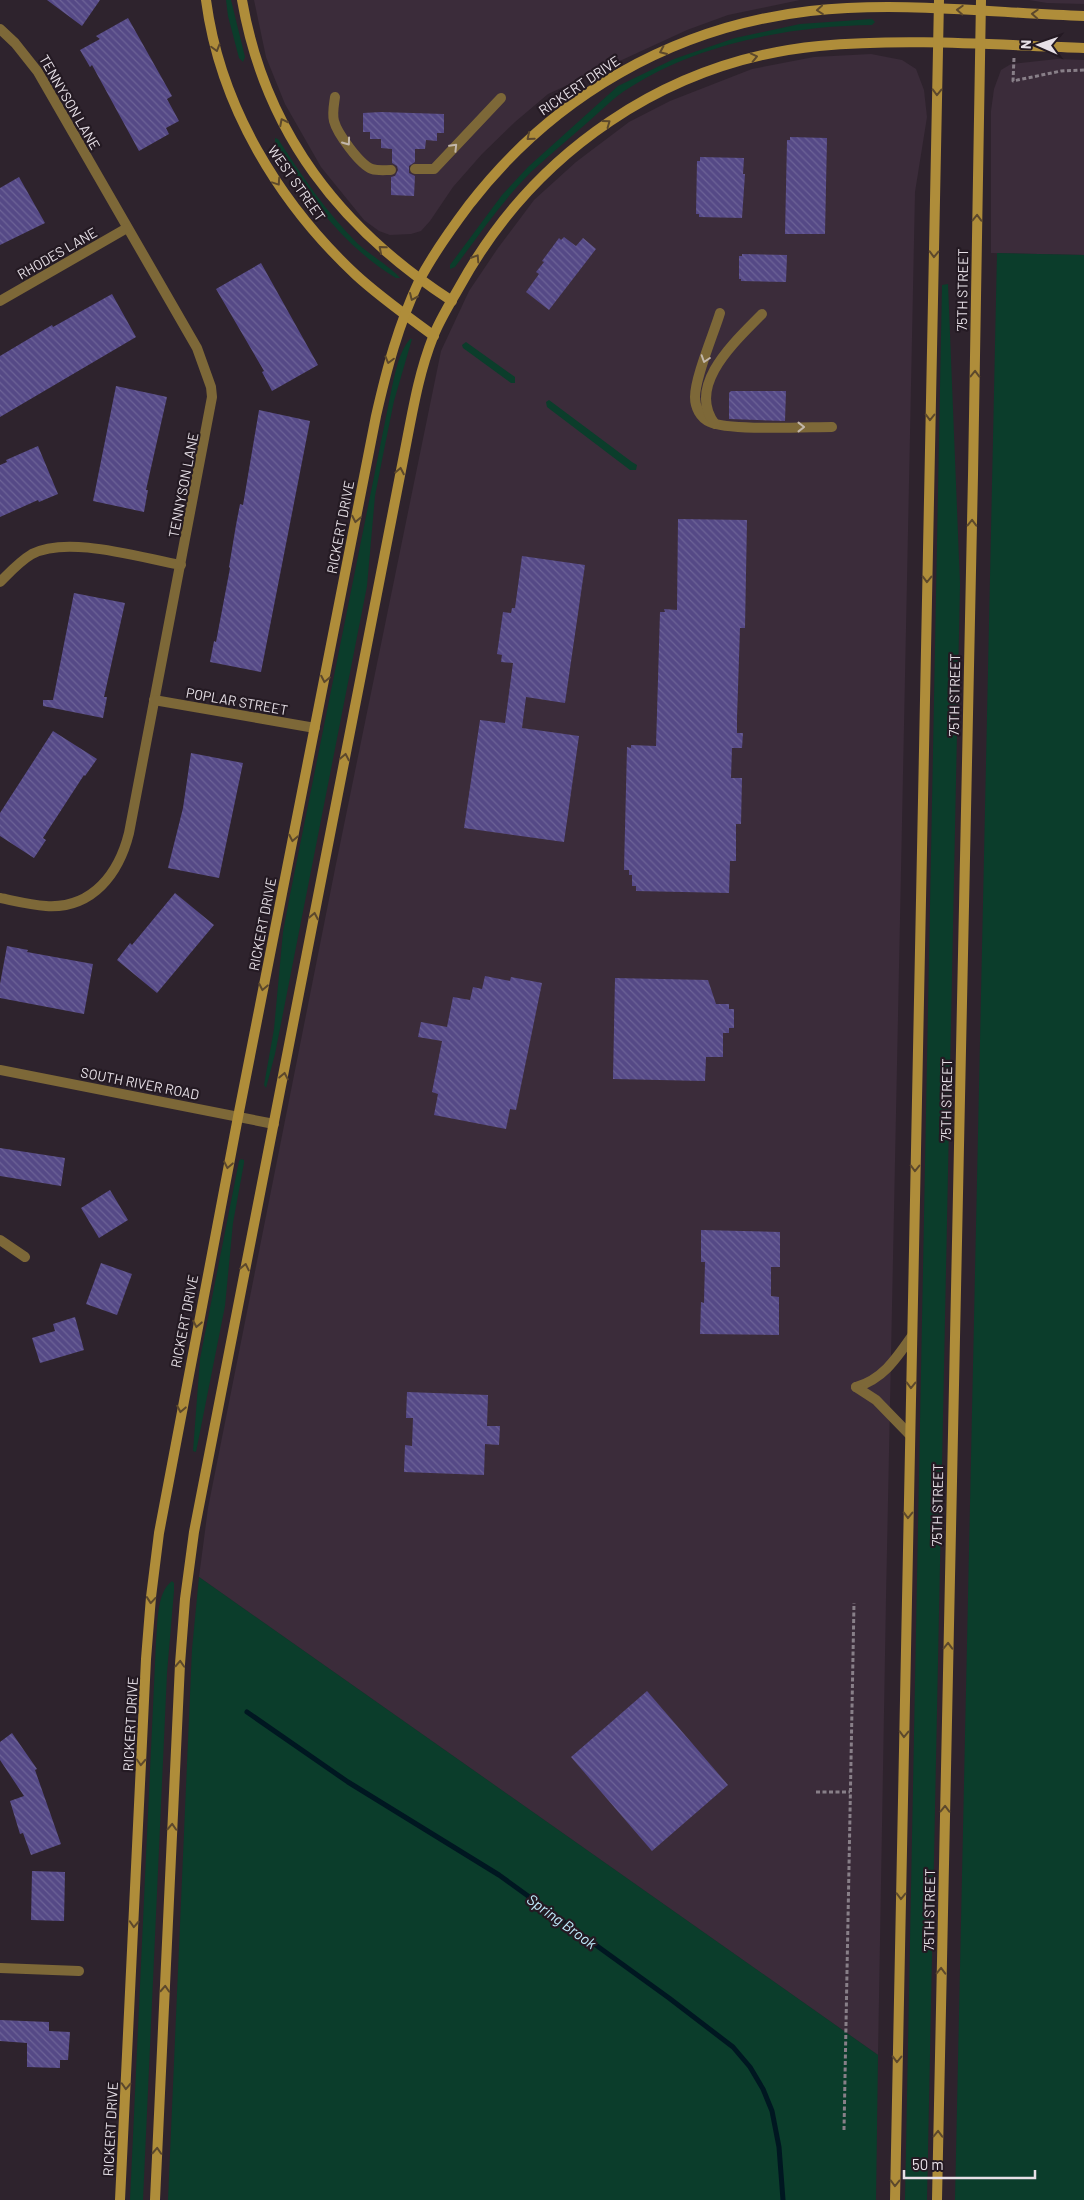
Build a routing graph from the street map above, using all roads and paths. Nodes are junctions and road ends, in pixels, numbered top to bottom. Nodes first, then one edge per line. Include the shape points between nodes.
1 (206, 0) edge
2 (242, 0) edge
3 (939, 4) edge
4 (981, 5) edge
5 (1084, 16) edge
6 (0, 29) edge
7 (938, 43) junction
8 (981, 45) junction
9 (1084, 48) edge
10 (1084, 70) edge
11 (1014, 74) dead end
12 (335, 97) dead end
13 (501, 98) dead end
14 (415, 169) dead end
15 (391, 170) dead end
16 (127, 228) junction
17 (420, 280) junction
18 (452, 300) junction
19 (0, 301) edge
20 (720, 313) dead end
21 (405, 314) junction
22 (762, 314) dead end
23 (434, 336) junction
24 (716, 425) junction
25 (832, 427) dead end
26 (181, 565) junction
27 (0, 582) edge
28 (154, 700) junction
29 (315, 728) junction
30 (0, 898) edge
31 (0, 1070) edge
32 (238, 1117) junction
33 (274, 1124) junction
34 (0, 1240) edge
35 (25, 1257) dead end
36 (912, 1336) junction
37 (910, 1435) junction
38 (854, 1604) dead end
39 (816, 1792) dead end
40 (850, 1792) junction
41 (0, 1968) edge
42 (79, 1971) dead end
43 (844, 2130) dead end
44 (120, 2200) edge
45 (155, 2200) edge
46 (894, 2200) edge
47 (937, 2200) edge

1 -> 21 street, WEST STREET via 225,77 237,109 270,172 319,238 357,276
17 -> 2 street, WEST STREET via 379,247 349,217 330,196 294,143 268,90
4 -> 3 street, RICKERT DRIVE
3 - 7 street, 75TH STREET
3 -> 17 street, RICKERT DRIVE via 831,9 762,19 682,43 627,69 572,104 500,166 439,246
5 -> 4 street, RICKERT DRIVE
4 - 8 street, 75TH STREET
6 - 16 street, TENNYSON LANE via 38,72
7 - 8 street
18 -> 7 street via 496,228 531,188 605,124 652,95 702,73 780,52 852,44
7 -> 36 street, 75TH STREET
8 - 9 street
47 -> 8 street, 75TH STREET
10 - 11 path via 1061,71 1013,81
12 -> 15 street via 334,122 362,163 370,169
14 -> 13 street via 434,169
16 - 19 street, RHODES LANE
16 - 26 street, TENNYSON LANE via 197,348 211,387 208,424
17 - 18 street, WEST STREET
17 -> 21 street, RICKERT DRIVE
18 - 23 street
20 -> 24 street via 695,397 696,407 702,416
21 - 23 street, WEST STREET
21 -> 29 street, RICKERT DRIVE via 390,355 376,416
22 - 24 street via 718,362 707,393 708,410
33 -> 23 street via 404,455 419,382
24 -> 25 street
26 - 27 street via 75,546 54,547 25,558
26 - 28 street, TENNYSON LANE
28 - 29 street, POPLAR STREET
28 - 30 street, TENNYSON LANE via 125,850 106,882 84,897 66,904 46,906
29 -> 32 street, RICKERT DRIVE
31 - 32 street, SOUTH RIVER ROAD
32 - 33 street, SOUTH RIVER ROAD
32 -> 44 street, RICKERT DRIVE via 170,1469 151,1597
45 -> 33 street via 185,1599 204,1476
34 - 35 street
36 -> 37 street, 75TH STREET
36 - 37 street via 891,1366 870,1383 856,1387 876,1400
37 -> 46 street, 75TH STREET
38 - 40 path
39 - 40 path
40 - 43 path
41 - 42 street

